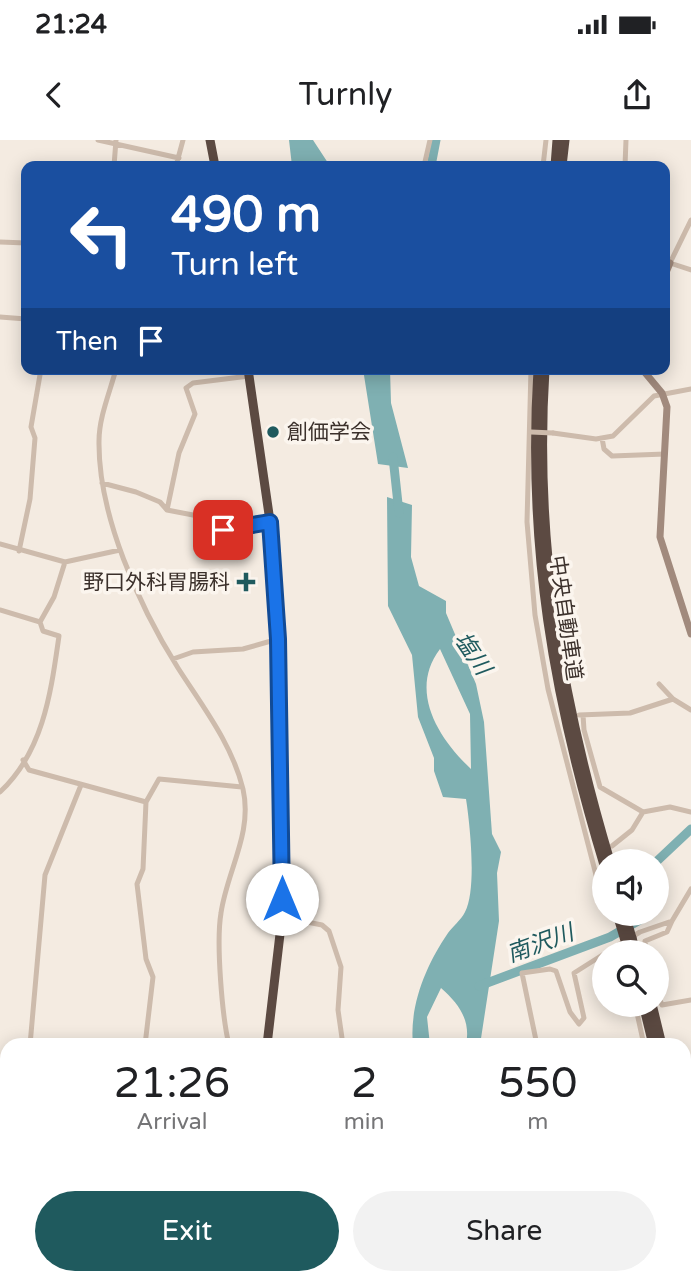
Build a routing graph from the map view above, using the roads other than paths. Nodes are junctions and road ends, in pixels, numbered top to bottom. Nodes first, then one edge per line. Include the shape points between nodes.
1 (98, 140) edge
2 (183, 140) edge
3 (210, 140) edge
4 (430, 140) edge
5 (546, 140) edge
6 (557, 140) edge
7 (565, 140) edge
8 (626, 140) edge
9 (116, 141) edge
10 (179, 158) junction
11 (114, 161) edge
12 (178, 161) edge
13 (214, 161) edge
14 (425, 161) edge
15 (544, 161) edge
16 (555, 161) edge
17 (563, 161) edge
18 (625, 161) edge
19 (691, 220) edge
20 (0, 242) edge
21 (21, 243) edge
22 (670, 255) edge
23 (670, 261) edge
24 (691, 270) edge
25 (0, 317) edge
26 (21, 319) edge
27 (40, 375) edge
28 (115, 375) edge
29 (237, 375) edge
30 (248, 375) edge
31 (531, 375) edge
32 (538, 375) edge
33 (545, 375) edge
34 (647, 375) edge
35 (691, 389) edge
36 (662, 393) junction
37 (529, 432) junction
38 (602, 438) junction
39 (665, 454) junction
40 (102, 483) junction
41 (167, 510) junction
42 (270, 522) junction
43 (0, 544) edge
44 (120, 550) junction
45 (19, 551) junction
46 (65, 562) junction
47 (0, 610) edge
48 (40, 621) junction
49 (691, 634) edge
50 (278, 639) junction
51 (173, 659) junction
52 (659, 684) dead end
53 (673, 699) junction
54 (691, 710) edge
55 (23, 760) junction
56 (80, 785) junction
57 (242, 787) junction
58 (1, 788) edge
59 (146, 802) junction
60 (643, 812) junction
61 (691, 812) edge
62 (612, 846) dead end
63 (600, 849) edge
64 (607, 849) edge
65 (592, 859) edge
66 (691, 889) edge
67 (681, 903) junction
68 (691, 906) edge
69 (282, 917) junction
70 (671, 921) junction
71 (630, 940) edge
72 (647, 940) edge
73 (592, 962) edge
74 (691, 1000) edge
75 (669, 1004) edge
76 (638, 1017) edge
77 (646, 1017) edge
78 (655, 1017) edge
79 (31, 1038) edge
80 (146, 1038) edge
81 (228, 1038) edge
82 (268, 1038) edge
83 (342, 1038) edge
84 (536, 1038) edge
85 (642, 1038) edge
86 (651, 1038) edge
87 (660, 1038) edge

1 - 9 street
2 - 10 street
3 - 13 highway
4 - 14 street
5 - 15 street
6 - 16 highway
7 - 17 highway
8 - 18 street
9 - 10 street
9 - 11 street
10 - 12 street
19 - 22 street
20 - 21 street
23 - 24 street
25 - 26 street
27 - 45 street via 31,427 35,438 30,499
28 - 40 street via 99,439
29 - 41 street via 186,388 195,414 179,453
30 - 42 highway
31 - 37 street
32 - 63 highway, 中央自動車道 via 535,490 546,620 562,712
33 - 64 highway, 中央自動車道 via 542,490 549,584 570,713
34 - 36 street
35 - 36 street
36 - 38 street via 641,405 613,436
36 - 39 street via 667,407
37 - 38 street, bridge
37 - 65 street via 528,563 535,615 548,689
38 - 39 street via 604,449 612,456
39 - 49 street via 660,537
40 - 41 street via 160,502
40 - 44 street
41 - 42 street via 219,520 223,530
42 - 50 highway
43 - 45 street
44 - 46 street
44 - 51 street
45 - 46 street
46 - 48 street via 54,597
47 - 48 street
48 - 55 street via 43,631 59,636 44,722
50 - 51 street
50 - 69 highway
51 - 57 street via 219,730
52 - 53 street
53 - 54 street
53 - 60 street via 630,713 581,715 600,787
55 - 56 street via 29,770
55 - 58 street
56 - 59 street
56 - 79 street via 45,875
57 - 59 street via 159,779
57 - 81 street via 244,833 220,914
59 - 80 street via 143,869 137,884 146,959 153,977
60 - 61 street via 670,807
60 - 62 street via 632,830
66 - 67 street
67 - 68 street
67 - 70 street
69 - 82 highway
69 - 83 street via 322,925 328,931 341,967 338,1010
70 - 71 street
70 - 72 street via 667,932
73 - 84 street via 574,974 584,1018 579,1024 555,971 522,973
74 - 75 street
76 - 85 street
77 - 86 highway
78 - 87 highway

